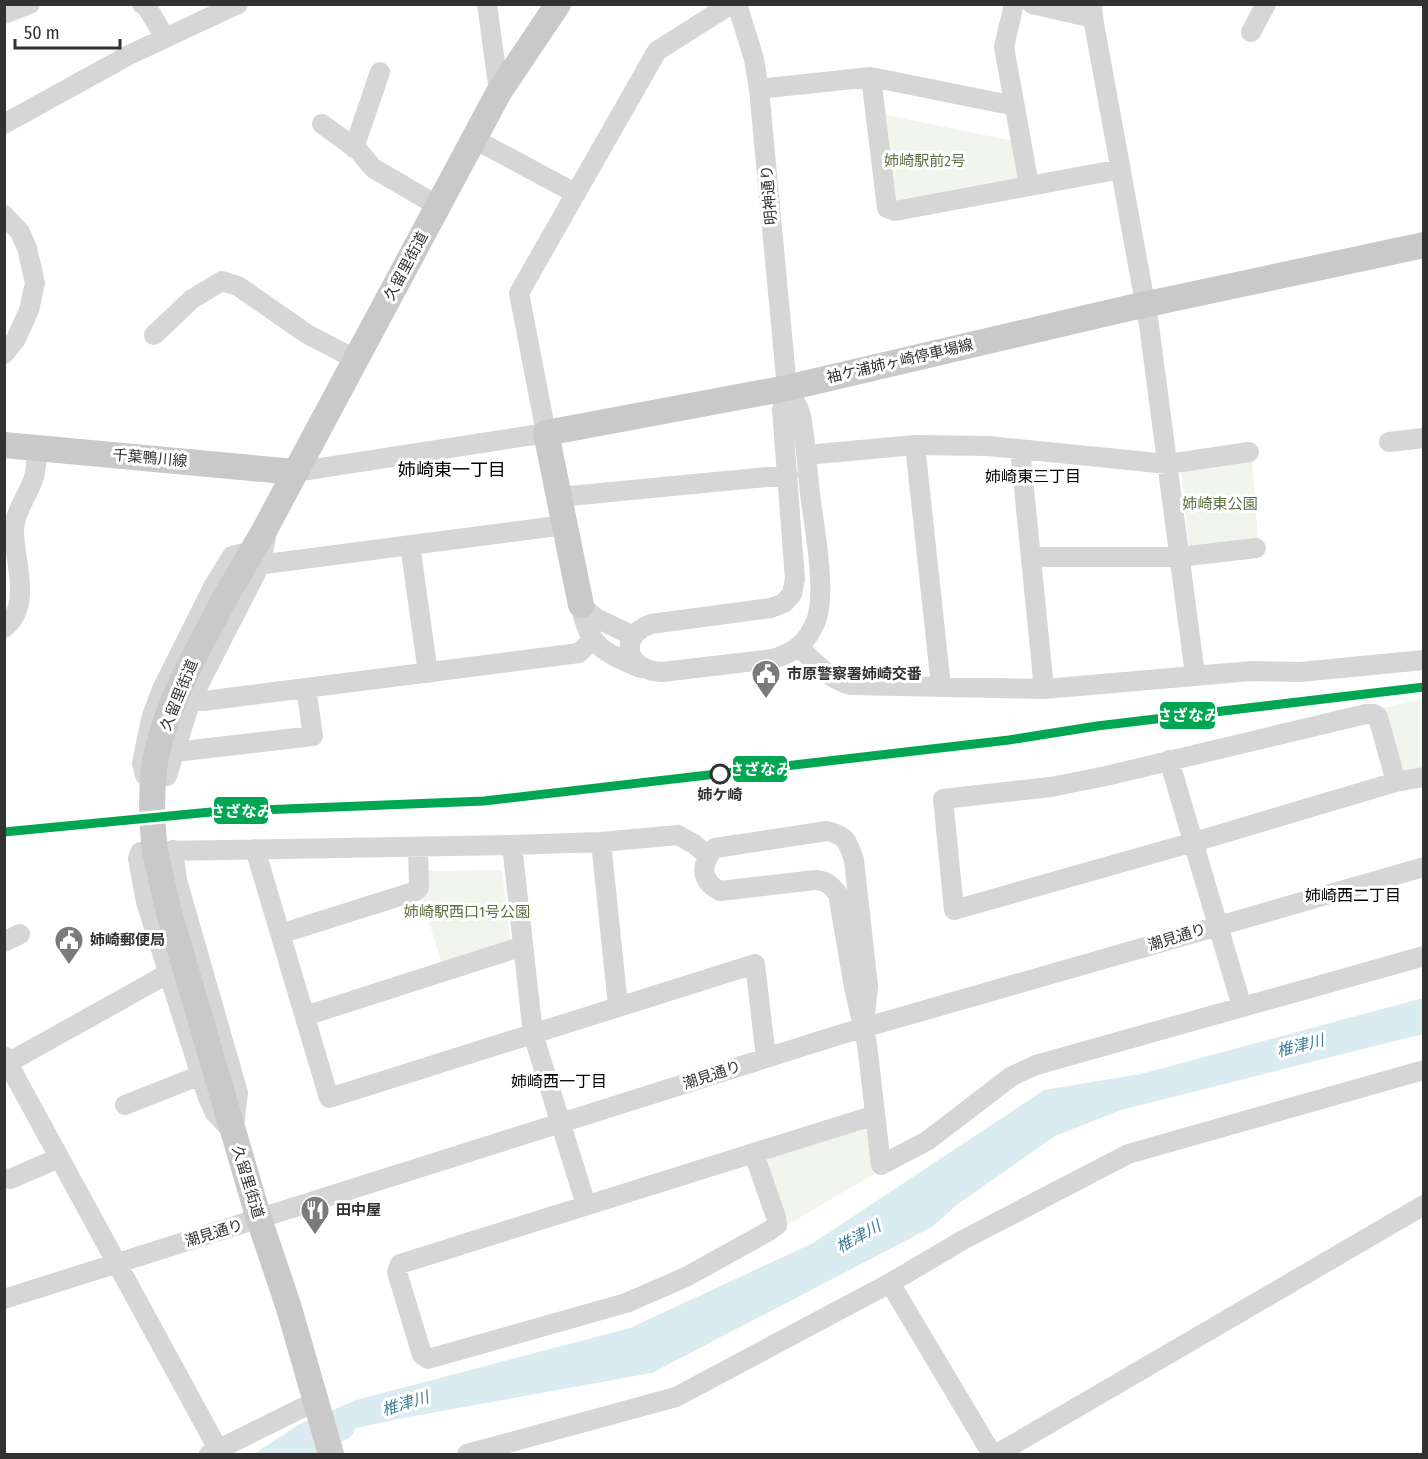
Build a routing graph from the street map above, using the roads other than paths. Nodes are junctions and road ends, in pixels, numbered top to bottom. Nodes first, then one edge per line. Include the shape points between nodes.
1 (30, 4) edge
2 (142, 4) edge
3 (238, 4) edge
4 (487, 4) edge
5 (558, 4) edge
6 (731, 4) edge
7 (737, 4) edge
8 (1014, 4) edge
9 (1032, 4) edge
10 (1266, 4) edge
11 (1092, 11) edge
12 (4, 14) edge
13 (1251, 32) dead end
14 (165, 38) junction
15 (380, 72) dead end
16 (871, 77) junction
17 (759, 88) junction
18 (499, 92) junction
19 (1015, 106) junction
20 (4, 124) edge
21 (322, 124) dead end
22 (474, 139) junction
23 (354, 148) junction
24 (1121, 169) junction
25 (1029, 185) junction
26 (575, 193) junction
27 (438, 206) junction
28 (4, 215) edge
29 (1424, 246) edge
30 (1146, 305) junction
31 (154, 334) dead end
32 (4, 354) edge
33 (355, 359) junction
34 (787, 388) junction
35 (546, 433) junction
36 (1424, 438) edge
37 (1389, 442) dead end
38 (915, 444) junction
39 (4, 445) edge
40 (37, 448) junction
41 (1020, 449) junction
42 (1249, 453) dead end
43 (806, 455) junction
44 (1168, 464) junction
45 (295, 471) junction
46 (788, 475) junction
47 (559, 497) junction
48 (565, 525) junction
49 (410, 545) junction
50 (1256, 548) dead end
51 (1031, 557) junction
52 (1180, 557) junction
53 (11, 560) edge
54 (252, 561) junction
55 (581, 605) junction
56 (4, 628) edge
57 (633, 636) junction
58 (592, 640) junction
59 (799, 647) junction
60 (1424, 660) edge
61 (641, 668) junction
62 (428, 673) junction
63 (1195, 675) junction
64 (940, 686) junction
65 (306, 688) junction
66 (1044, 689) junction
67 (191, 700) junction
68 (175, 752) junction
69 (1169, 760) junction
70 (1424, 777) edge
71 (1396, 782) junction
72 (601, 842) junction
73 (1194, 842) junction
74 (512, 845) junction
75 (418, 847) junction
76 (255, 849) junction
77 (161, 851) junction
78 (708, 856) junction
79 (1424, 867) edge
80 (1217, 925) junction
81 (280, 934) junction
82 (523, 946) junction
83 (1424, 956) edge
84 (172, 982) junction
85 (618, 1006) junction
86 (1242, 1007) junction
87 (305, 1016) junction
88 (864, 1028) junction
89 (533, 1034) junction
90 (766, 1058) junction
91 (6, 1061) edge
92 (1424, 1070) edge
93 (201, 1076) junction
94 (125, 1105) dead end
95 (875, 1115) junction
96 (562, 1123) junction
97 (233, 1132) junction
98 (754, 1154) junction
99 (59, 1158) junction
100 (4, 1178) edge
101 (586, 1205) junction
102 (1424, 1205) edge
103 (259, 1219) junction
104 (118, 1263) junction
105 (890, 1283) junction
106 (4, 1299) edge
107 (318, 1408) junction
108 (214, 1452) edge
109 (331, 1455) edge
110 (466, 1455) edge
111 (992, 1455) edge
112 (997, 1455) edge

1 - 12 street
2 - 14 street
3 - 14 street
4 - 18 street
5 - 18 main road, 久留里街道
6 - 26 street via 657,51
7 - 17 street, 明神通り
8 - 19 street via 1004,47
9 - 11 street
10 - 13 street
11 - 24 street
14 - 20 street
15 - 23 street
16 - 17 street
16 - 19 street
16 - 25 street via 889,210
17 - 34 street, 明神通り
18 - 22 main road, 久留里街道
19 - 25 street
21 - 23 street
22 - 26 street
22 - 27 main road, 久留里街道
23 - 27 street via 373,168
24 - 25 street
24 - 30 street
26 - 35 street via 519,293
27 - 33 main road, 久留里街道
28 - 32 street via 20,232 35,283 29,310 16,339
29 - 30 main road, 袖ケ浦姉ヶ崎停車場線
30 - 34 main road, 袖ケ浦姉ヶ崎停車場線
30 - 44 street
31 - 33 street via 222,280 238,286 307,334
33 - 45 main road, 久留里街道
34 - 35 main road, 袖ケ浦姉ヶ崎停車場線
34 - 43 street, 明神通り via 799,409
34 - 46 street, 明神通り via 782,410
35 - 45 street
35 - 47 main road
36 - 37 street
38 - 41 street
38 - 43 street
38 - 64 street
39 - 40 main road, 千葉鴨川線
40 - 45 main road, 千葉鴨川線
40 - 53 street via 35,474 14,520
41 - 44 street
41 - 51 street
42 - 44 street
43 - 59 street, 明神通り via 820,600 815,623
44 - 52 street
45 - 54 main road, 久留里街道
46 - 47 street
46 - 57 street, 明神通り via 796,566 792,594 784,603 651,624
47 - 48 main road
48 - 49 street
48 - 55 main road
49 - 54 street
49 - 62 street
50 - 52 street
51 - 52 street
51 - 66 street
52 - 63 street
53 - 56 street via 20,577 19,609
54 - 67 street
54 - 68 street via 232,556 213,587 151,719 142,762 145,775 167,776
54 - 97 main road, 久留里街道, bridge via 226,596 173,701 154,771 155,851 162,889
55 - 57 street via 596,618
55 - 58 street
57 - 61 street via 630,651
58 - 61 street
58 - 62 street via 579,653
59 - 61 street via 773,659 662,672
59 - 64 street via 842,683
60 - 63 street via 1299,672 1252,670
62 - 65 street
63 - 66 street
64 - 66 street
65 - 67 street
65 - 68 street via 313,736
67 - 68 street
69 - 71 street via 1374,714
69 - 73 street
69 - 73 street via 1051,787 943,799 954,910
70 - 71 street
71 - 73 street
72 - 74 street
72 - 78 street via 678,835
72 - 85 street
73 - 80 street
74 - 75 street
74 - 82 street
75 - 76 street
75 - 81 street via 416,891
76 - 77 street
76 - 81 street
77 - 84 street via 141,852 138,859
77 - 97 street via 177,880 238,1093
78 - 88 street via 706,879 720,891 815,880 831,885 838,894
78 - 88 street via 715,848 733,844 827,831 840,834 848,842 854,860 868,986
79 - 80 street, 潮見通り
80 - 86 street
80 - 88 street, 潮見通り
81 - 87 street
82 - 87 street
82 - 89 street
83 - 86 street
84 - 91 street
84 - 93 street
85 - 89 street
85 - 90 street via 754,964
86 - 95 street via 1036,1065 1012,1076 927,1141 881,1165
87 - 89 street via 329,1098
88 - 90 street, 潮見通り
88 - 95 street
89 - 96 street
90 - 96 street, 潮見通り
91 - 99 street
92 - 105 street via 1128,1154 963,1240
93 - 94 street
93 - 97 street via 215,1113
95 - 98 street
96 - 101 street
96 - 103 street, 潮見通り
97 - 103 main road, 久留里街道
98 - 101 street
98 - 101 street via 776,1217 777,1225 769,1231 686,1277 626,1303 428,1359 422,1355 397,1272 400,1264
99 - 100 street
99 - 104 street
102 - 112 street
103 - 104 street, 潮見通り
103 - 107 main road, 久留里街道
104 - 106 street, 潮見通り
104 - 108 street
105 - 110 street via 676,1397
105 - 111 street
107 - 108 street
107 - 109 main road, 久留里街道

